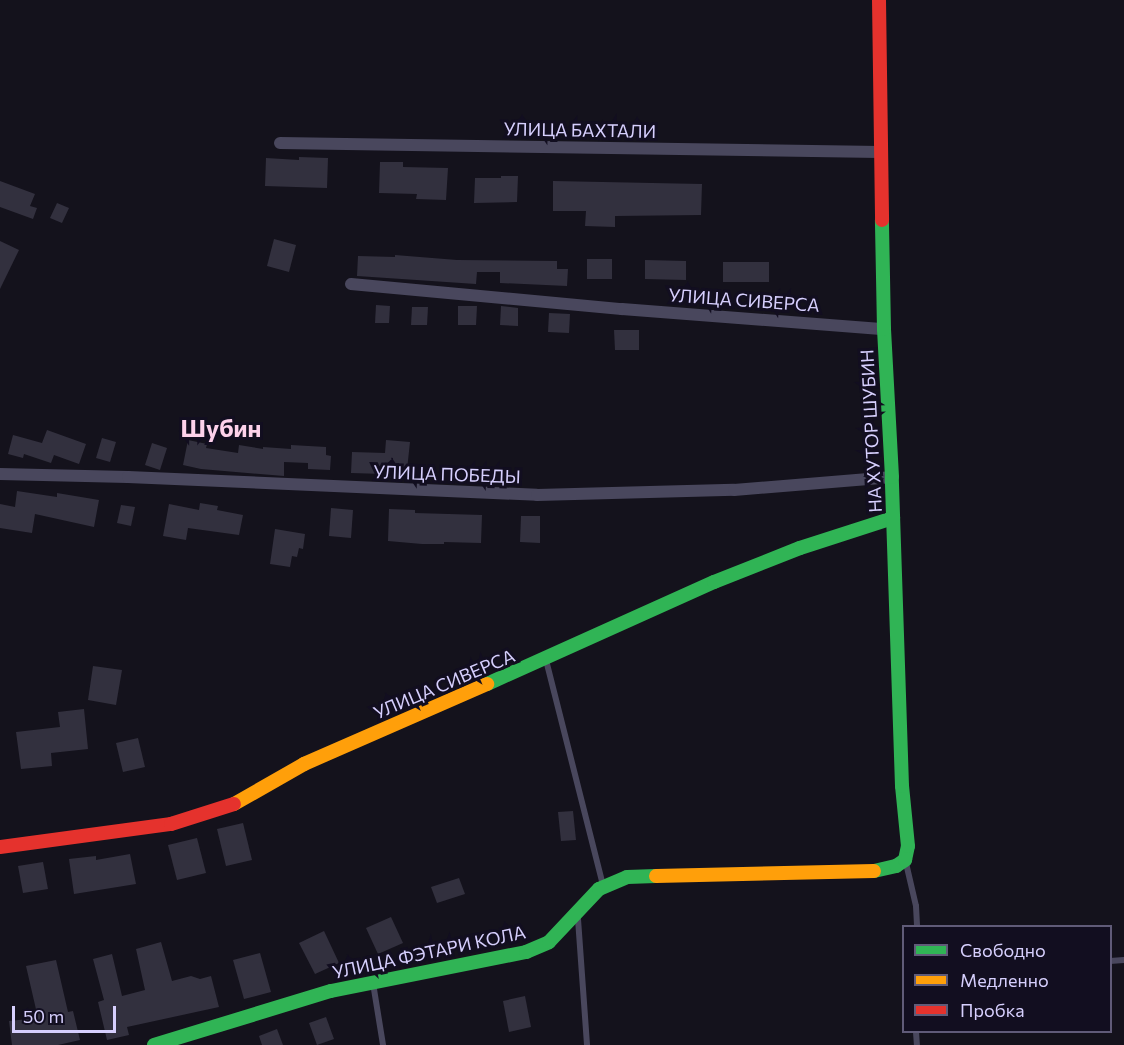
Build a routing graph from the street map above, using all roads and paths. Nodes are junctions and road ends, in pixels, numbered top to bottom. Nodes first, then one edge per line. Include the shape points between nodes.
1 (879, 0) edge
2 (280, 143) dead end
3 (880, 152) junction
4 (351, 284) dead end
5 (884, 329) junction
6 (0, 474) edge
7 (892, 477) junction
8 (893, 518) junction
9 (546, 659) junction
10 (0, 847) edge
11 (904, 860) junction
12 (604, 886) junction
13 (577, 912) junction
14 (917, 925) edge
15 (373, 983) junction
16 (587, 1028) junction
17 (159, 1044) edge
18 (383, 1045) edge
19 (581, 1045) edge
20 (587, 1045) edge

1 - 3 street, НА ХУТОР ШУБИН
2 - 3 street, УЛИЦА БАХТАЛИ
3 - 5 street, НА ХУТОР ШУБИН
4 - 5 street, УЛИЦА СИВЕРСА
5 - 7 street, НА ХУТОР ШУБИН
6 - 7 street, УЛИЦА ПОБЕДЫ via 537,495 734,490
7 - 8 street, НА ХУТОР ШУБИН
8 - 9 street, УЛИЦА СИВЕРСА via 763,562
8 - 11 street, НА ХУТОР ШУБИН via 902,786 908,846
9 - 10 street, УЛИЦА СИВЕРСА via 304,764 229,807 171,824
9 - 12 lane
11 - 12 street, УЛИЦА ФЭТАРИ КОЛА via 876,871 642,875
11 - 14 lane via 912,884
12 - 13 street, УЛИЦА ФЭТАРИ КОЛА
13 - 15 street, УЛИЦА ФЭТАРИ КОЛА via 549,942 526,952
13 - 16 lane
15 - 17 street, УЛИЦА ФЭТАРИ КОЛА via 331,991
15 - 18 lane
16 - 19 lane
16 - 20 lane

